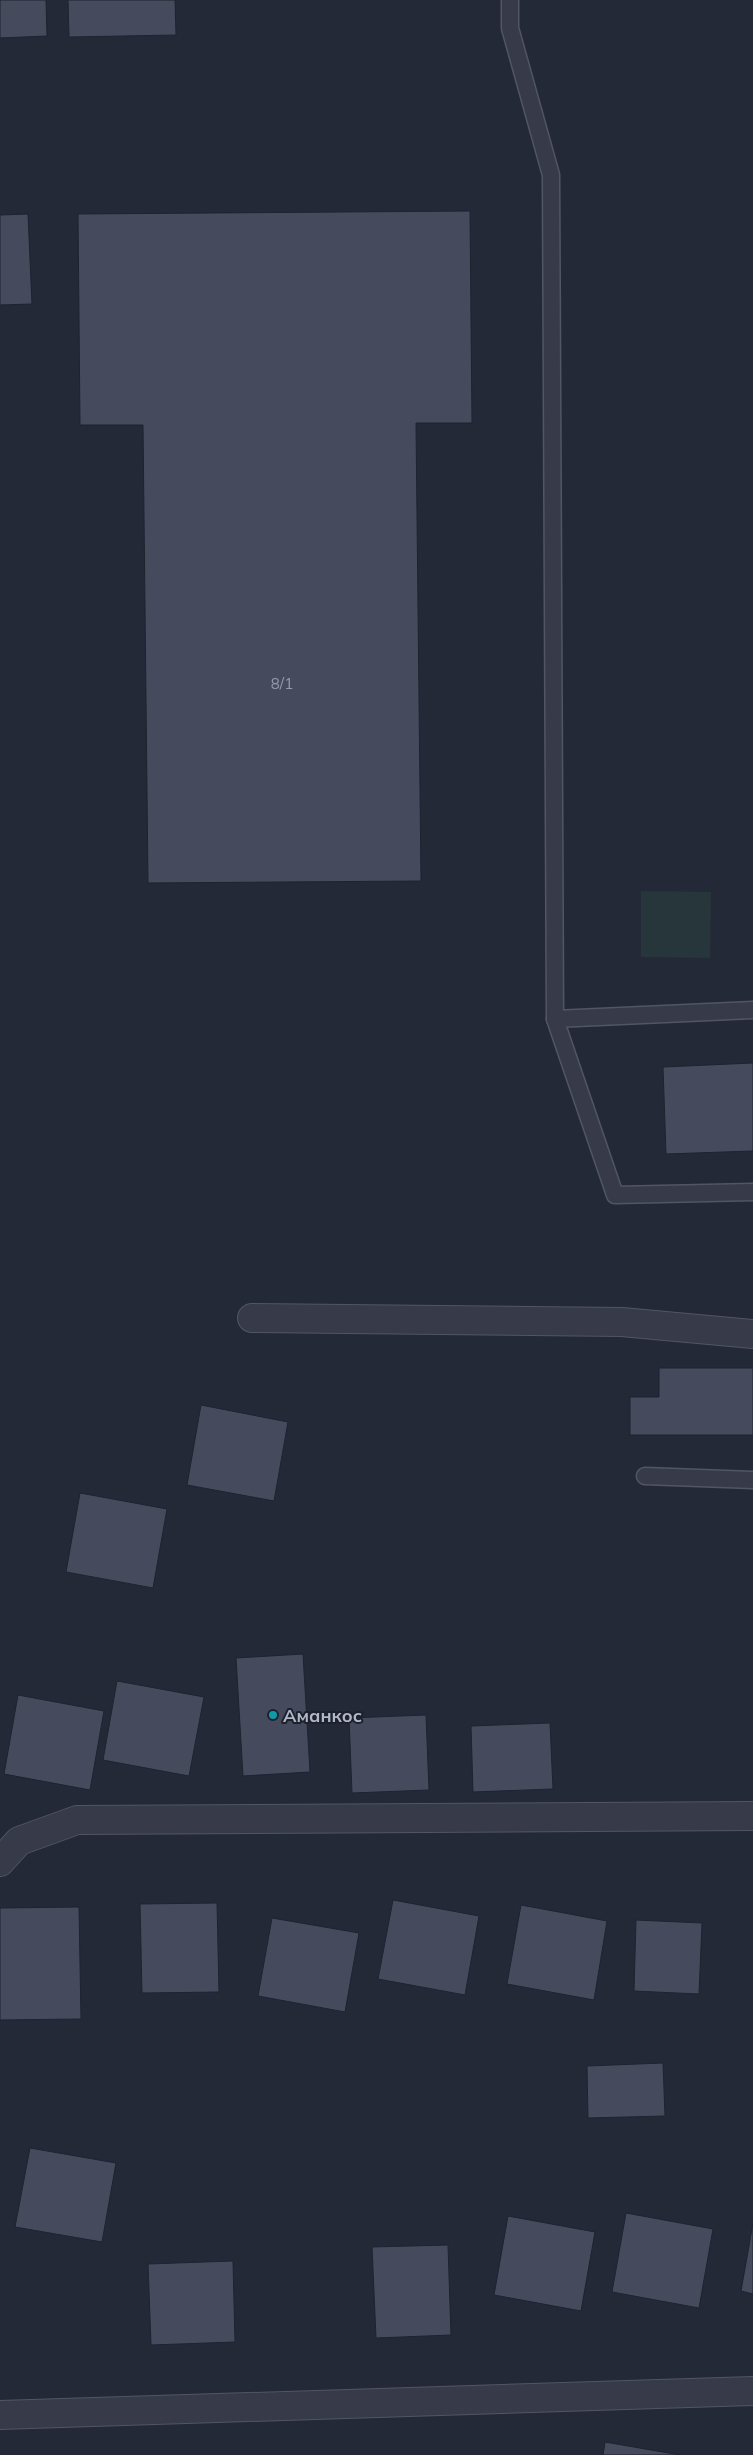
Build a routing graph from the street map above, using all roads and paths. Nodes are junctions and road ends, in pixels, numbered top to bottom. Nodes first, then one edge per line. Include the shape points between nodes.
1 (510, 0) edge
2 (753, 1010) edge
3 (555, 1019) junction
4 (753, 1192) edge
5 (252, 1318) dead end
6 (753, 1334) edge
7 (645, 1476) dead end
8 (753, 1480) edge
9 (753, 1816) edge
10 (0, 1862) edge
11 (753, 2391) edge
12 (0, 2415) edge

1 - 3 lane via 510,28 551,174
2 - 3 lane
3 - 4 lane via 615,1195
5 - 6 street via 622,1322
7 - 8 lane
9 - 10 street via 77,1820 19,1841
11 - 12 street

